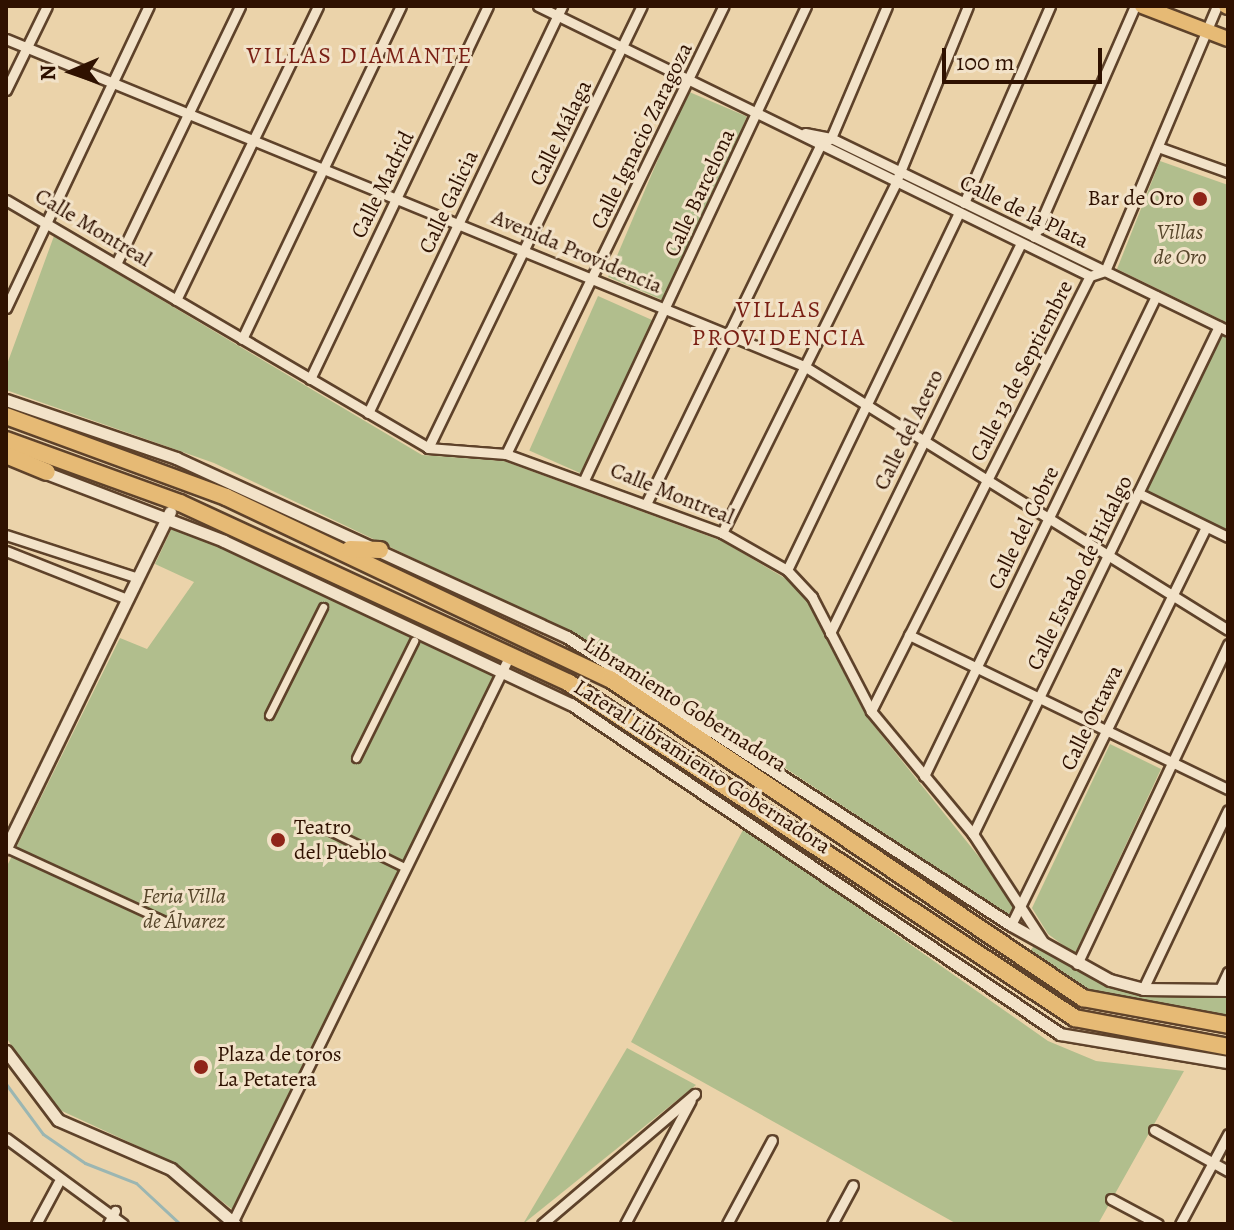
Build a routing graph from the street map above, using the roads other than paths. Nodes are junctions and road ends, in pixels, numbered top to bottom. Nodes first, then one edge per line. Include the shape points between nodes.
1 (47, 6) edge
2 (149, 6) edge
3 (240, 6) edge
4 (318, 6) edge
5 (401, 6) edge
6 (488, 6) edge
7 (538, 6) edge
8 (642, 6) edge
9 (724, 6) edge
10 (806, 6) edge
11 (887, 6) edge
12 (968, 6) edge
13 (1050, 6) edge
14 (1135, 6) edge
15 (1142, 6) edge
16 (1217, 6) edge
17 (560, 11) edge
18 (1206, 31) junction
19 (6, 39) edge
20 (1228, 39) edge
21 (622, 46) junction
22 (27, 47) junction
23 (113, 79) junction
24 (689, 79) junction
25 (6, 90) edge
26 (190, 111) junction
27 (758, 112) junction
28 (802, 133) junction
29 (254, 138) junction
30 (831, 138) junction
31 (819, 147) junction
32 (1158, 147) junction
33 (324, 167) junction
34 (900, 172) junction
35 (1228, 172) edge
36 (895, 184) junction
37 (397, 197) junction
38 (6, 200) edge
39 (964, 203) junction
40 (958, 214) junction
41 (43, 222) junction
42 (459, 223) junction
43 (1034, 237) junction
44 (1021, 243) junction
45 (524, 250) junction
46 (116, 264) junction
47 (1105, 271) junction
48 (1090, 276) junction
49 (594, 279) junction
50 (1156, 296) junction
51 (176, 300) junction
52 (6, 308) edge
53 (666, 309) junction
54 (1223, 328) edge
55 (728, 335) junction
56 (242, 339) junction
57 (804, 366) junction
58 (310, 379) junction
59 (6, 400) edge
60 (867, 405) junction
61 (368, 413) junction
62 (6, 416) edge
63 (6, 440) edge
64 (924, 440) junction
65 (428, 448) junction
66 (506, 454) junction
67 (6, 455) edge
68 (6, 461) edge
69 (47, 472) junction
70 (584, 480) junction
71 (987, 480) junction
72 (1138, 493) junction
73 (646, 504) junction
74 (172, 509) junction
75 (1048, 518) junction
76 (1206, 527) junction
77 (722, 533) junction
78 (6, 535) edge
79 (1228, 537) edge
80 (338, 548) junction
81 (380, 550) junction
82 (6, 551) edge
83 (1108, 555) junction
84 (787, 570) junction
85 (138, 578) junction
86 (1172, 595) junction
87 (127, 599) junction
88 (323, 607) dead end
89 (1228, 630) edge
90 (830, 633) junction
91 (909, 635) junction
92 (414, 641) dead end
93 (1228, 644) edge
94 (506, 662) junction
95 (976, 668) junction
96 (1039, 698) junction
97 (871, 711) junction
98 (269, 715) dead end
99 (1106, 731) junction
100 (356, 758) dead end
101 (1172, 763) junction
102 (924, 776) junction
103 (1228, 789) edge
104 (1228, 810) edge
105 (322, 827) dead end
106 (973, 834) junction
107 (6, 848) edge
108 (406, 868) junction
109 (1021, 904) junction
110 (167, 922) dead end
111 (1011, 925) junction
112 (1044, 943) junction
113 (1077, 964) junction
114 (1228, 972) edge
115 (1226, 987) edge
116 (1143, 989) junction
117 (1228, 1025) edge
118 (1228, 1047) edge
119 (6, 1051) edge
120 (1228, 1062) edge
121 (1154, 1130) dead end
122 (1228, 1134) edge
123 (772, 1140) dead end
124 (7, 1144) edge
125 (1213, 1163) junction
126 (1228, 1171) edge
127 (58, 1183) junction
128 (853, 1185) dead end
129 (1111, 1199) dead end
130 (115, 1211) junction
131 (234, 1222) edge
132 (36, 1224) edge
133 (108, 1224) edge
134 (123, 1224) edge
135 (542, 1224) edge
136 (625, 1224) edge
137 (727, 1224) edge
138 (832, 1224) edge
139 (1158, 1224) edge
140 (1180, 1224) edge

1 - 22 street
2 - 23 street
3 - 26 street
4 - 29 street
5 - 33 street
6 - 37 street, Calle Madrid
7 - 17 street, Calle de la Plata
8 - 21 street, Calle Málaga
9 - 24 street, Calle Ignacio Zaragoza
10 - 27 street, Calle Barcelona
11 - 30 street
12 - 34 street
13 - 39 street
14 - 43 street
15 - 18 main road
16 - 18 street, Calle 13 de Septiembre
17 - 21 street, Calle de la Plata
17 - 42 street, Calle Galicia
18 - 20 main road
18 - 32 street, Calle 13 de Septiembre
19 - 22 street, Avenida Providencia
21 - 24 street, Calle de la Plata
21 - 45 street, Calle Málaga
22 - 23 street, Avenida Providencia
22 - 25 street
23 - 26 street, Avenida Providencia
23 - 41 street
24 - 27 street, Calle de la Plata
24 - 49 street, Calle Ignacio Zaragoza
26 - 29 street, Avenida Providencia
26 - 46 street
27 - 28 street, Calle de la Plata
27 - 53 street, Calle Barcelona
28 - 30 street, Calle de la Plata
28 - 31 street, Calle de la Plata
29 - 33 street, Avenida Providencia
29 - 51 street
30 - 31 street
30 - 34 street, Calle de la Plata
31 - 36 street, Calle de la Plata
31 - 55 street
32 - 35 street
32 - 47 street, Calle 13 de Septiembre
33 - 37 street, Avenida Providencia
33 - 56 street
34 - 36 street
34 - 39 street, Calle de la Plata
36 - 40 street, Calle de la Plata
36 - 57 street
37 - 42 street, Avenida Providencia
37 - 58 street, Calle Madrid
38 - 41 street, Calle Montreal
39 - 43 street, Calle de la Plata
40 - 44 street, Calle de la Plata
40 - 60 street
41 - 46 street, Calle Montreal
41 - 52 street
42 - 45 street, Avenida Providencia
42 - 61 street, Calle Galicia
43 - 47 street, Calle de la Plata
44 - 48 street, Calle de la Plata
44 - 64 street, Calle del Acero
45 - 49 street, Avenida Providencia
45 - 65 street, Calle Málaga
46 - 51 street, Calle Montreal
47 - 48 street, Calle 13 de Septiembre
47 - 50 street, Calle de la Plata
48 - 71 street, Calle 13 de Septiembre
49 - 53 street, Avenida Providencia
49 - 66 street, Calle Ignacio Zaragoza
50 - 54 street, Calle de la Plata
50 - 75 street, Calle del Cobre
51 - 56 street, Calle Montreal
53 - 55 street, Avenida Providencia
53 - 70 street, Calle Barcelona
54 - 72 street, Calle Estado de Hidalgo
55 - 57 street, Avenida Providencia
55 - 73 street
56 - 58 street, Calle Montreal
57 - 60 street, Avenida Providencia
57 - 77 street
58 - 61 street, Calle Montreal
59 - 81 street, Lateral Libramiento Gobernadora via 176,458
60 - 64 street, Avenida Providencia
60 - 84 street
61 - 65 street, Calle Montreal
62 - 80 highway, Libramiento Gobernadora via 86,440
63 - 74 highway, Libramiento Gobernadora
64 - 71 street, Avenida Providencia
64 - 90 street, Calle del Acero
65 - 66 street, Calle Montreal
66 - 70 street, Calle Montreal
67 - 69 highway
68 - 69 street
69 - 74 street
70 - 73 street, Calle Montreal
71 - 75 street, Avenida Providencia
71 - 91 street, Calle 13 de Septiembre
72 - 76 street
72 - 83 street, Calle Estado de Hidalgo
73 - 77 street, Calle Montreal
74 - 85 street
74 - 94 highway, Libramiento Gobernadora
75 - 83 street, Avenida Providencia
75 - 95 street, Calle del Cobre
76 - 79 street
76 - 86 street, Calle Ottawa
77 - 84 street, Calle Montreal
78 - 85 street
80 - 81 highway
80 - 117 highway, Libramiento Gobernadora via 610,679 1083,998
81 - 111 street, Lateral Libramiento Gobernadora via 643,681
82 - 87 street
83 - 86 street, Avenida Providencia
83 - 96 street, Calle Estado de Hidalgo
84 - 90 street, Calle Montreal via 812,597
85 - 87 street
86 - 89 street, Avenida Providencia
86 - 99 street, Calle Ottawa
87 - 107 street
88 - 98 street
90 - 97 street, Calle Montreal
91 - 95 street
91 - 97 street, Calle 13 de Septiembre
92 - 100 street
93 - 101 street
94 - 108 street
94 - 118 highway, Libramiento Gobernadora via 619,713 1075,1018
94 - 120 street, Lateral Libramiento Gobernadora via 607,725 1051,1029 1088,1042
95 - 96 street
95 - 102 street, Calle del Cobre
96 - 99 street
96 - 106 street, Calle Estado de Hidalgo
97 - 102 street, Calle Montreal
99 - 101 street
99 - 109 street, Calle Ottawa
101 - 103 street
101 - 113 street
102 - 106 street, Calle Montreal
104 - 116 street
105 - 108 street
106 - 109 street, Calle Montreal
107 - 110 street
108 - 131 street
109 - 111 street, Calle Ottawa
109 - 112 street, Calle Montreal
111 - 112 street, Lateral Libramiento Gobernadora
112 - 113 street, Calle Montreal
113 - 116 street, Calle Montreal
114 - 115 street
115 - 116 street, Calle Montreal
119 - 131 street via 58,1120 171,1169
121 - 125 street
122 - 125 street
123 - 137 street
124 - 127 street
125 - 126 street
125 - 140 street
127 - 130 street
127 - 132 street
128 - 138 street
129 - 139 street
130 - 133 street
130 - 134 street
135 - 136 street via 695,1094

